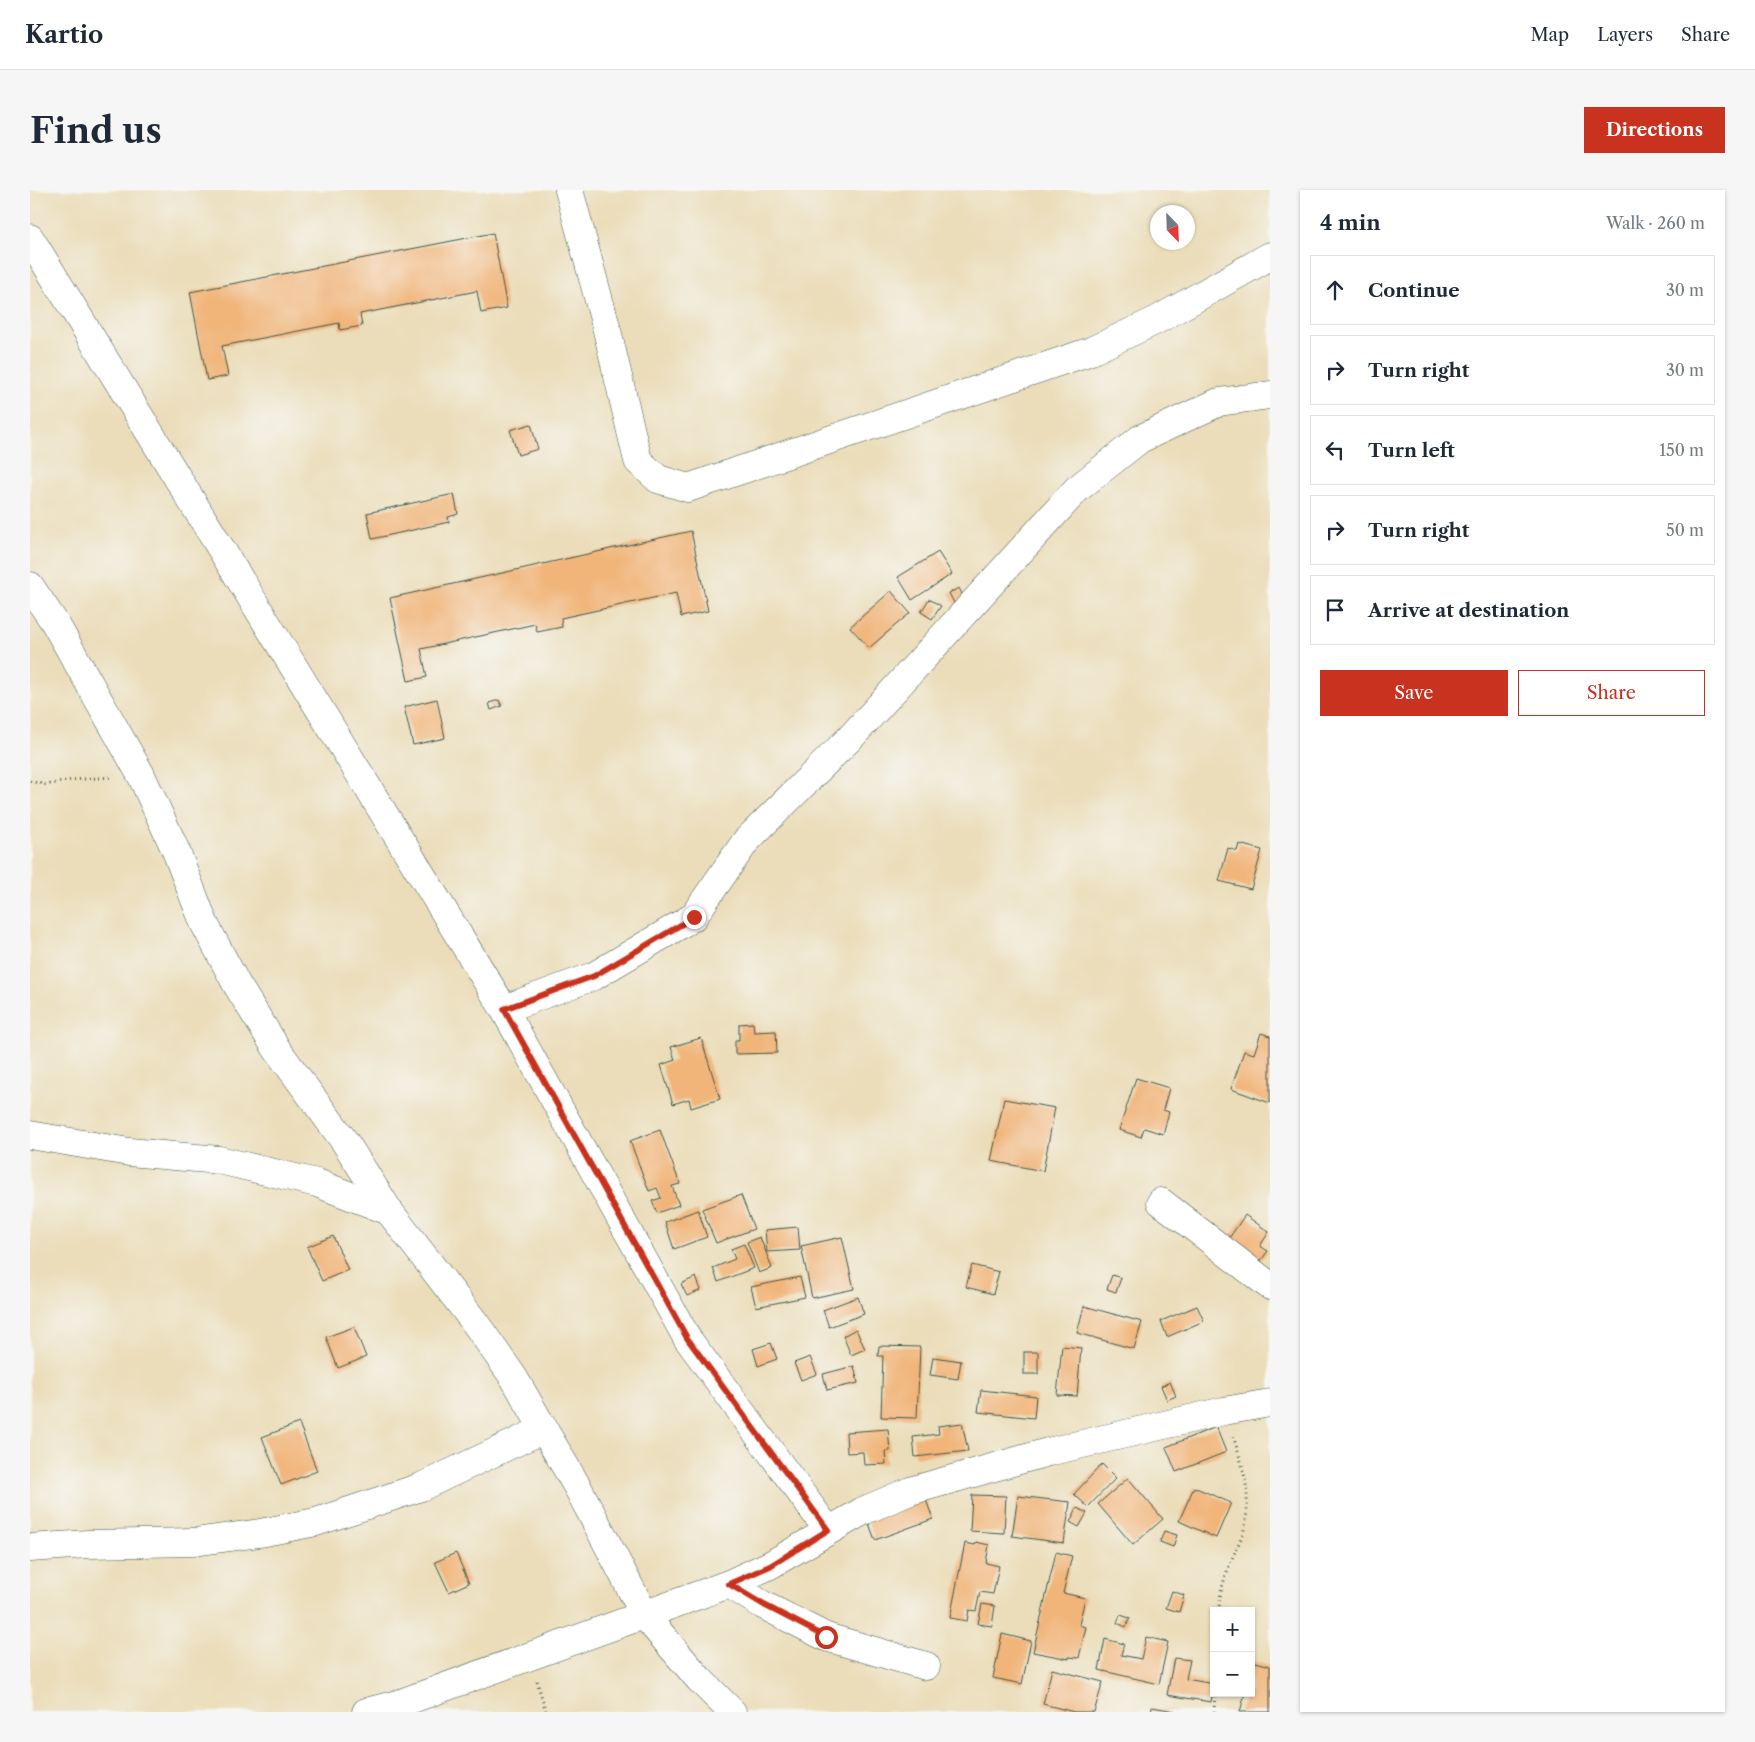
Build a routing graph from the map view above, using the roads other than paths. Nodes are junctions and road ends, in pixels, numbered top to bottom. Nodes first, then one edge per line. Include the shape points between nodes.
1 (569, 190) edge
2 (30, 238) edge
3 (1270, 256) edge
4 (1270, 395) edge
5 (30, 586) edge
6 (42, 625) edge
7 (504, 1009) junction
8 (30, 1135) edge
9 (1161, 1202) dead end
10 (389, 1211) junction
11 (1270, 1286) edge
12 (1270, 1403) edge
13 (544, 1429) junction
14 (828, 1530) junction
15 (30, 1548) edge
16 (729, 1584) junction
17 (644, 1616) junction
18 (926, 1666) dead end
19 (699, 1680) junction
20 (366, 1712) edge
21 (710, 1712) edge
22 (732, 1712) edge

1 - 3 street via 638,461 658,478 688,488 1091,351 1157,320
2 - 7 street
4 - 7 street via 1219,402 1140,439 1085,482 853,735 746,840 694,917 594,976
5 - 6 street
6 - 10 street via 141,775 204,923 237,985 278,1051 345,1142
7 - 14 street via 687,1338
8 - 10 street via 129,1152 219,1160 317,1183
9 - 11 street
10 - 13 street via 476,1324 514,1378
12 - 14 street via 1048,1452 910,1491
13 - 15 street via 422,1487 316,1522 194,1542
13 - 17 street
14 - 16 street via 770,1566
16 - 17 street
16 - 18 street via 826,1637
17 - 19 street
17 - 20 street via 401,1703
19 - 21 street
19 - 22 street

